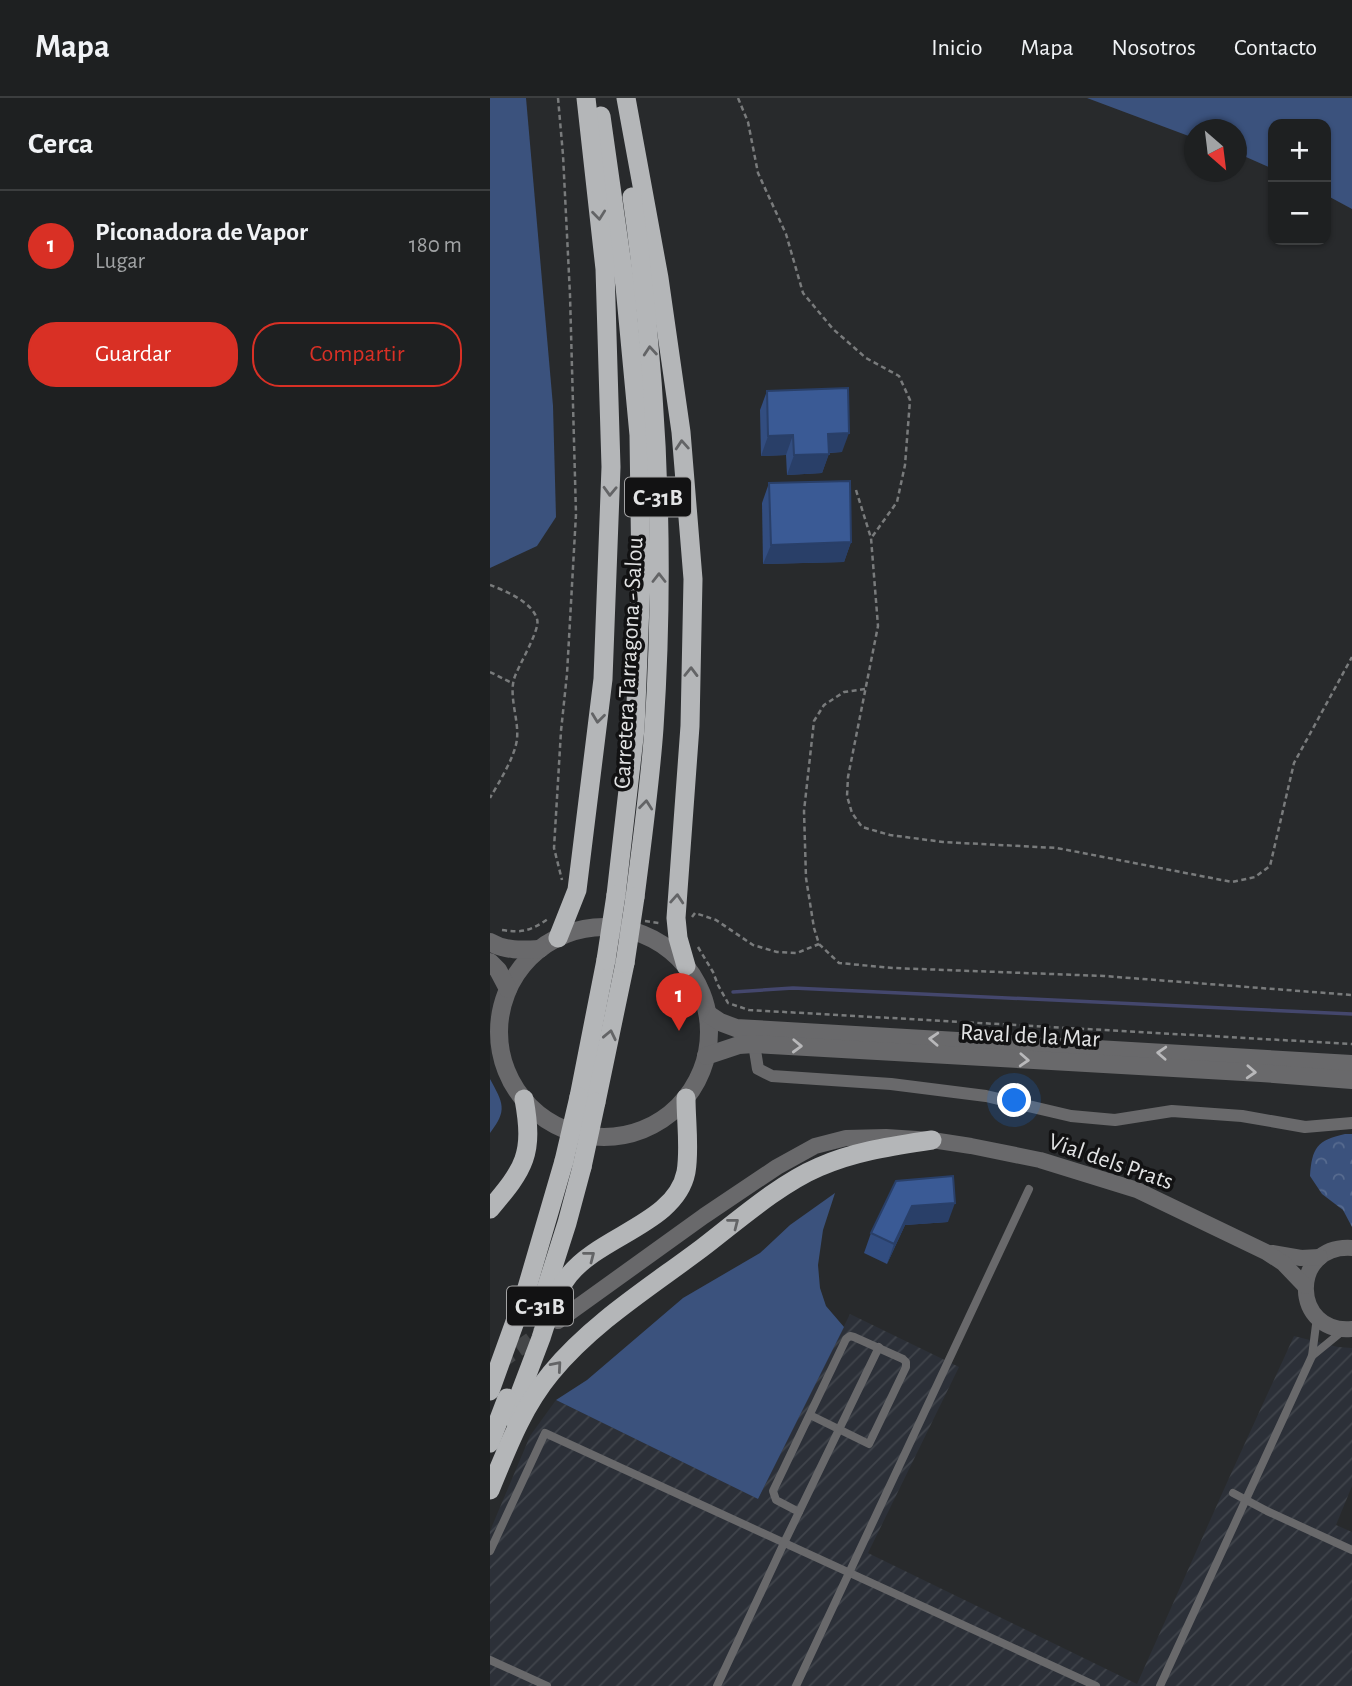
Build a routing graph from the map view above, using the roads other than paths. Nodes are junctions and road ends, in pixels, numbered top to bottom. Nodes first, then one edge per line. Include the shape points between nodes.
1 (586, 98) edge
2 (597, 98) edge
3 (617, 98) edge
4 (626, 98) edge
5 (626, 896) junction
6 (495, 936) edge
7 (558, 938) junction
8 (540, 949) junction
9 (490, 962) edge
10 (686, 966) junction
11 (509, 989) junction
12 (708, 1014) junction
13 (495, 1037) edge
14 (754, 1045) junction
15 (706, 1056) junction
16 (1352, 1064) edge
17 (499, 1069) edge
18 (1352, 1080) edge
19 (686, 1098) junction
20 (524, 1099) junction
21 (1352, 1123) edge
22 (932, 1140) junction
23 (573, 1164) junction
24 (512, 1183) junction
25 (1028, 1189) dead end
26 (490, 1203) edge
27 (490, 1209) edge
28 (1352, 1248) edge
29 (1266, 1252) junction
30 (1320, 1257) junction
31 (1305, 1286) junction
32 (1317, 1317) junction
33 (558, 1321) tunnel mouth
34 (1349, 1329) edge
35 (879, 1347) junction
36 (1312, 1356) junction
37 (490, 1391) edge
38 (810, 1415) junction
39 (839, 1430) junction
40 (490, 1443) edge
41 (490, 1471) edge
42 (490, 1490) edge
43 (1233, 1493) dead end
44 (1245, 1501) junction
45 (799, 1512) junction
46 (784, 1543) junction
47 (1352, 1550) edge
48 (490, 1551) edge
49 (849, 1573) junction
50 (490, 1660) edge
51 (547, 1686) edge
52 (717, 1686) edge
53 (796, 1686) edge
54 (1096, 1686) edge
55 (1160, 1686) edge

1 -> 7 highway via 605,269 611,467 603,679 577,890
2 - 5 highway, Carretera Tarragona - Salou / C-31B via 625,286 639,435 641,580
5 -> 3 highway, Carretera Tarragona - Salou / C-31B via 654,729 659,583 657,447 644,283
10 -> 4 highway via 676,926 690,726 693,579 681,432
5 - 23 highway, Carretera Tarragona - Salou / C-31B, bridge
6 - 8 street via 497,946
7 - 8 street
7 - 10 street via 597,927 627,929 655,940
8 - 11 street
9 - 11 street
10 - 12 street
11 - 13 street
12 - 15 street
16 -> 12 street, Raval de la Mar via 736,1028
13 - 17 street via 502,1053
14 - 15 street, Raval de la Mar
14 -> 18 street, Raval de la Mar
14 - 21 street via 758,1069 772,1076 986,1096 1071,1116 1115,1119 1172,1111 1242,1116 1305,1128
15 - 19 street
17 - 20 street
19 - 20 street via 654,1124 605,1136 584,1135 555,1125
41 -> 19 highway via 555,1300 569,1275 596,1250 657,1215 683,1184
20 - 24 highway via 529,1134 526,1156
22 - 29 street, Vial dels Prats via 1040,1160 1137,1190
22 - 33 street, Vial dels Prats via 846,1138 800,1153
42 -> 22 highway via 524,1412 543,1384 568,1353 615,1313 816,1167 887,1146
23 - 37 highway, C-31B
23 - 40 highway, C-31B via 567,1223
24 - 26 highway
24 - 27 highway
25 - 49 lane
28 - 30 street, Vial dels Prats via 1339,1248
29 - 30 street, Vial dels Prats
29 - 31 street, Vial dels Prats
30 - 31 street
31 - 32 street
32 - 34 street via 1330,1326
32 - 36 lane
34 - 36 lane
35 - 38 lane via 850,1336 846,1339
35 - 39 lane
35 - 39 lane via 902,1359 906,1367 869,1444
36 - 44 lane
38 - 39 lane
38 - 45 lane via 774,1491 776,1500
39 - 45 lane
43 - 44 lane
44 - 47 lane
44 - 55 lane
45 - 46 lane
46 - 48 lane via 545,1433
46 - 49 lane
46 - 52 lane
49 - 53 lane
49 - 54 lane
50 - 51 lane

